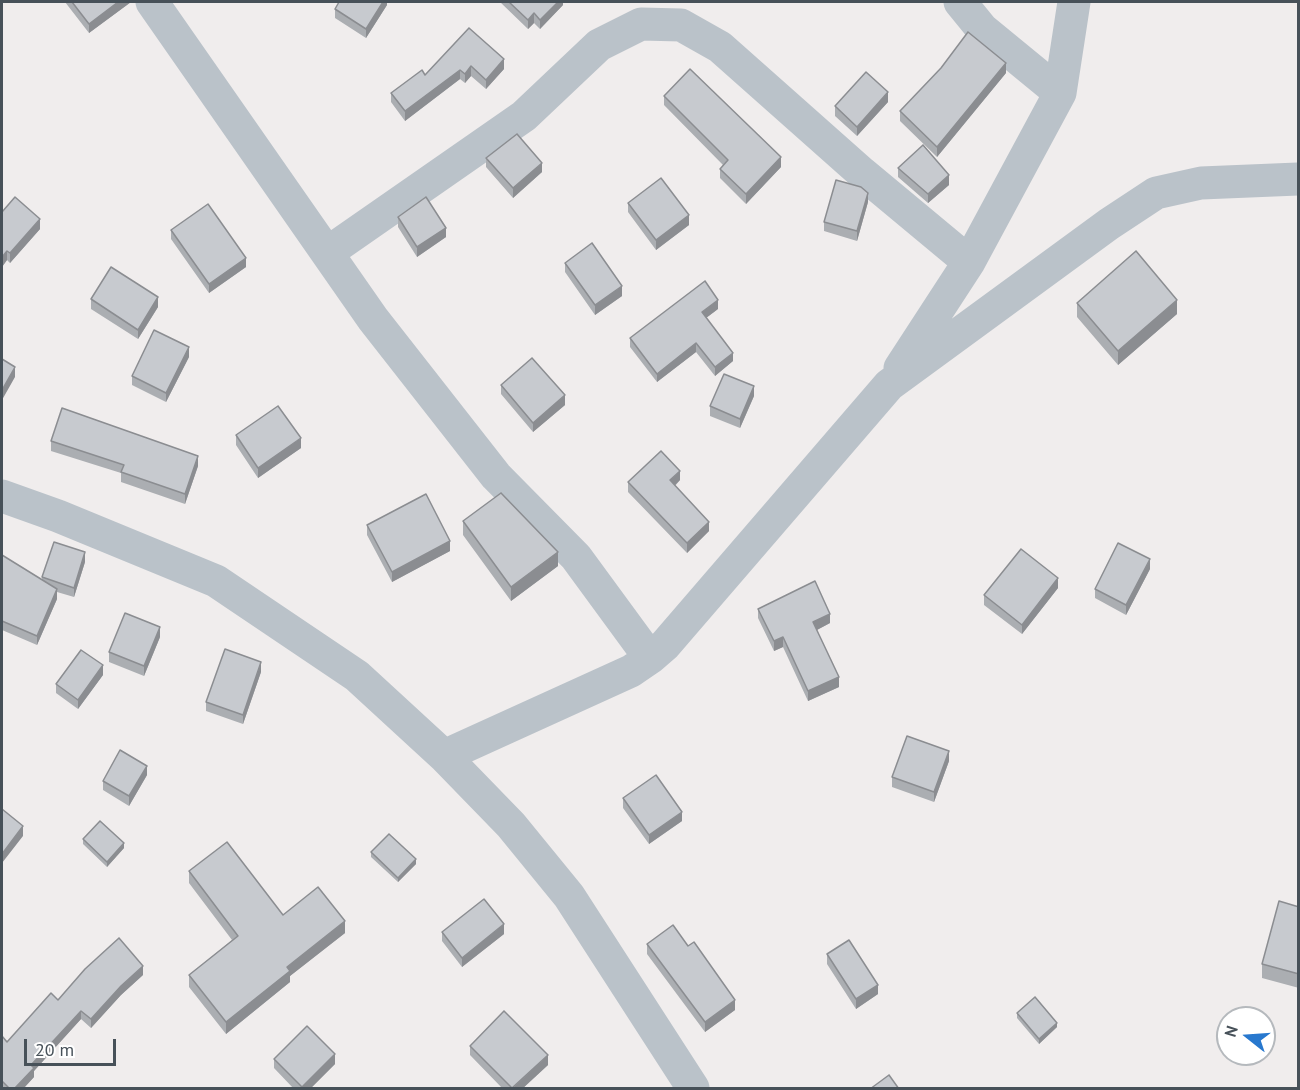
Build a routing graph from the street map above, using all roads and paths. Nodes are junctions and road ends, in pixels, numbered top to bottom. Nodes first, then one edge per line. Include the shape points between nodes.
1 (152, 2) edge
2 (960, 2) edge
3 (1074, 2) edge
4 (1060, 93) junction
5 (1299, 179) edge
6 (327, 253) junction
7 (969, 262) junction
8 (890, 385) junction
9 (2, 496) edge
10 (650, 658) junction
11 (444, 756) junction
12 (693, 1089) edge

1 - 6 street
2 - 4 street via 982,29
3 - 4 street
4 - 7 street
5 - 8 street via 1201,183 1156,193
6 - 7 street via 524,116 599,45 642,24 661,24 681,25 720,47
6 - 10 street via 373,319 496,476 576,557
7 - 8 street
8 - 10 street
9 - 11 street via 216,581 357,676
10 - 11 street via 622,675
11 - 12 street via 512,825 569,897

